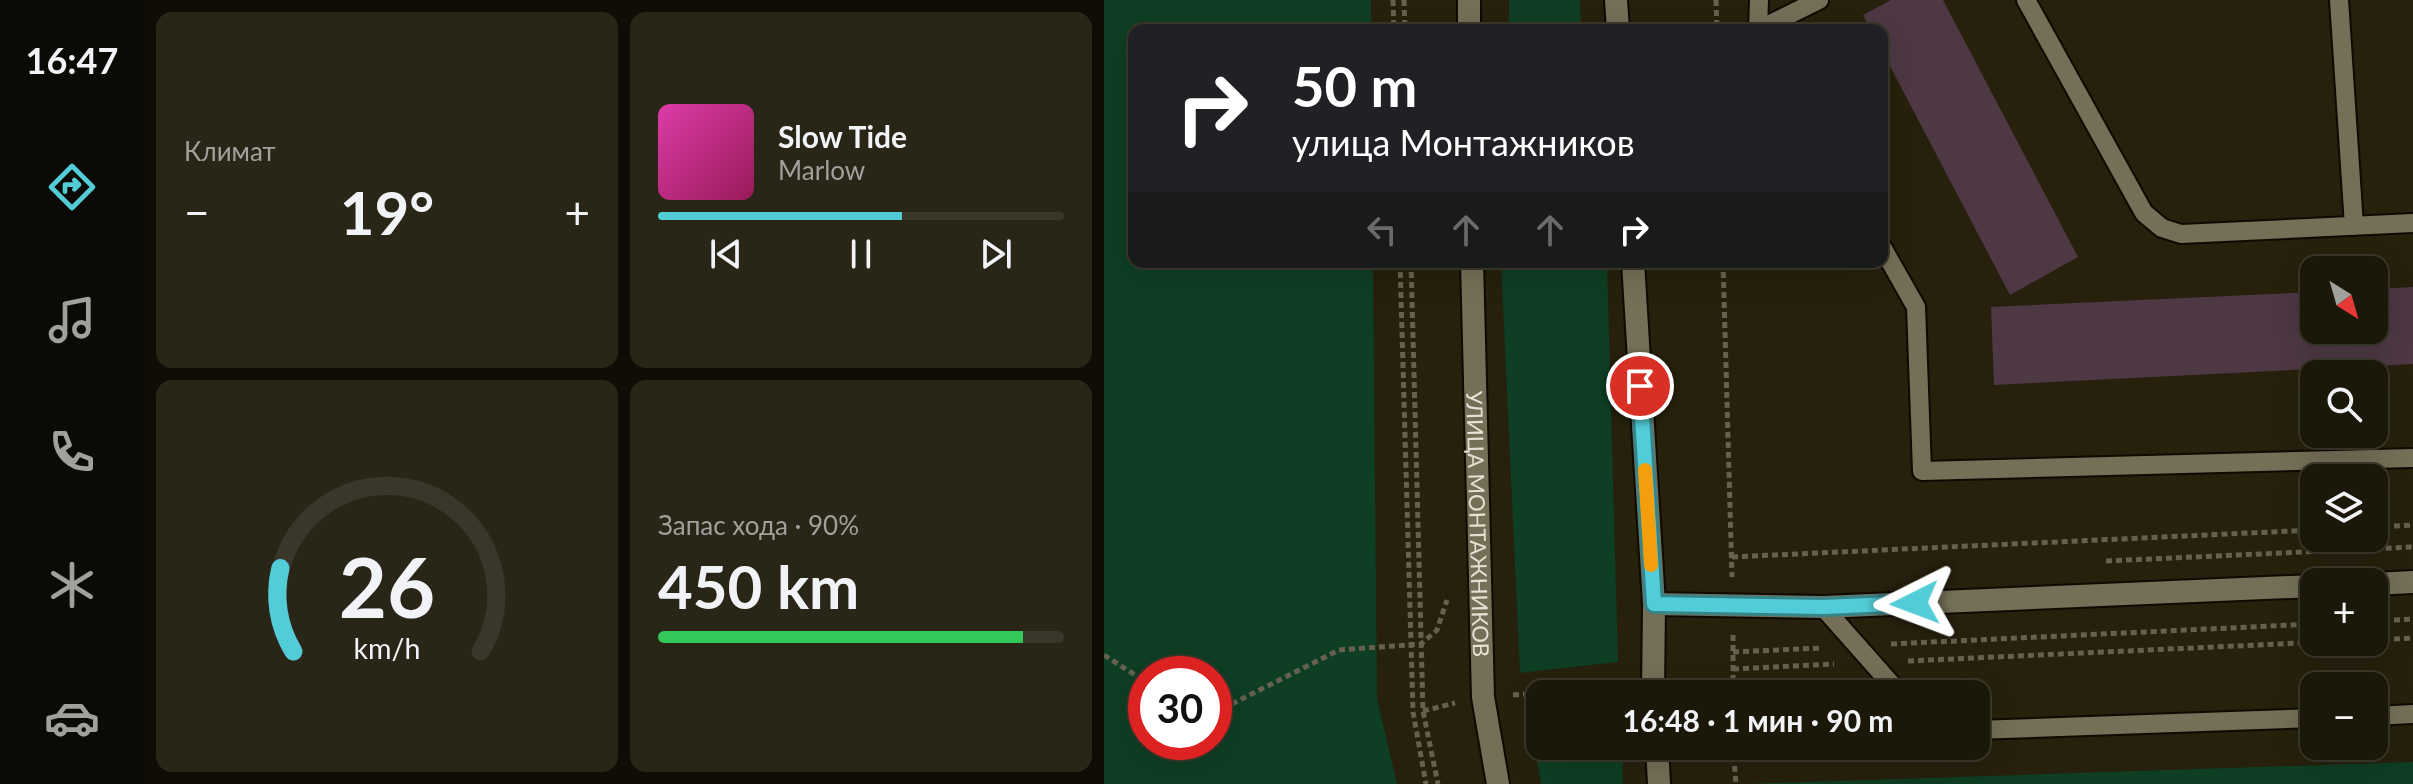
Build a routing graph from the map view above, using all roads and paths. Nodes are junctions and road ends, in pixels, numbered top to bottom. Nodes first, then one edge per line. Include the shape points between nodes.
1 (1393, 0) edge
2 (1404, 0) edge
3 (1616, 0) edge
4 (1716, 0) edge
5 (1759, 0) edge
6 (1819, 0) edge
7 (2026, 0) edge
8 (2339, 0) edge
9 (1394, 24) edge
10 (1405, 24) edge
11 (1618, 24) edge
12 (1717, 24) edge
13 (1758, 24) edge
14 (1770, 24) edge
15 (2413, 223) edge
16 (2354, 226) junction
17 (1888, 258) edge
18 (1400, 268) edge
19 (1411, 268) edge
20 (1472, 268) edge
21 (1633, 268) edge
22 (1723, 268) edge
23 (2413, 458) edge
24 (2413, 525) edge
25 (2388, 526) edge
26 (2300, 531) edge
27 (1732, 557) dead end
28 (2413, 582) edge
29 (2388, 583) edge
30 (2300, 587) edge
31 (1448, 589) dead end
32 (1654, 604) junction
33 (1733, 607) junction
34 (1823, 607) junction
35 (2413, 619) edge
36 (2388, 620) edge
37 (2300, 625) edge
38 (2413, 638) edge
39 (2388, 639) edge
40 (2300, 643) edge
41 (1421, 644) junction
42 (1411, 646) junction
43 (1857, 646) junction
44 (1733, 652) dead end
45 (1104, 655) edge
46 (1872, 662) junction
47 (1733, 669) junction
48 (1128, 670) edge
49 (1653, 680) edge
50 (1733, 680) edge
51 (1888, 680) edge
52 (1526, 695) edge
53 (1483, 697) junction
54 (1232, 704) edge
55 (1423, 711) junction
56 (2413, 714) edge
57 (2388, 715) edge
58 (2300, 718) edge
59 (1990, 730) edge
60 (1658, 760) edge
61 (1733, 760) edge
62 (1426, 784) edge
63 (1438, 784) edge
64 (1498, 784) edge
65 (1659, 784) edge
66 (1736, 784) edge

1 - 9 path
2 - 10 path
3 - 11 street
4 - 12 path
5 - 13 lane
6 - 14 lane
7 - 16 lane via 2144,213 2162,228 2181,234
8 - 16 lane
15 - 16 lane
17 - 23 lane via 1916,307 1922,471
18 - 42 path
19 - 41 path
20 - 53 street, УЛИЦА МОНТАЖНИКОВ
21 - 32 street
22 - 33 path
24 - 25 path
26 - 27 path
28 - 29 street
30 - 34 street
31 - 41 path via 1437,630
32 - 33 street
32 - 49 street
33 - 34 street
33 - 47 path
34 - 43 lane
35 - 36 path
37 - 43 path
38 - 39 path
40 - 46 path
41 - 42 path
41 - 55 path
42 - 54 path via 1339,650
42 - 62 path via 1413,712
43 - 44 path
43 - 46 lane
45 - 48 path
46 - 47 path
46 - 51 lane
47 - 50 path
52 - 53 path
53 - 55 path
53 - 64 street, УЛИЦА МОНТАЖНИКОВ
55 - 63 path
56 - 57 lane
58 - 59 lane
60 - 65 street
61 - 66 path

